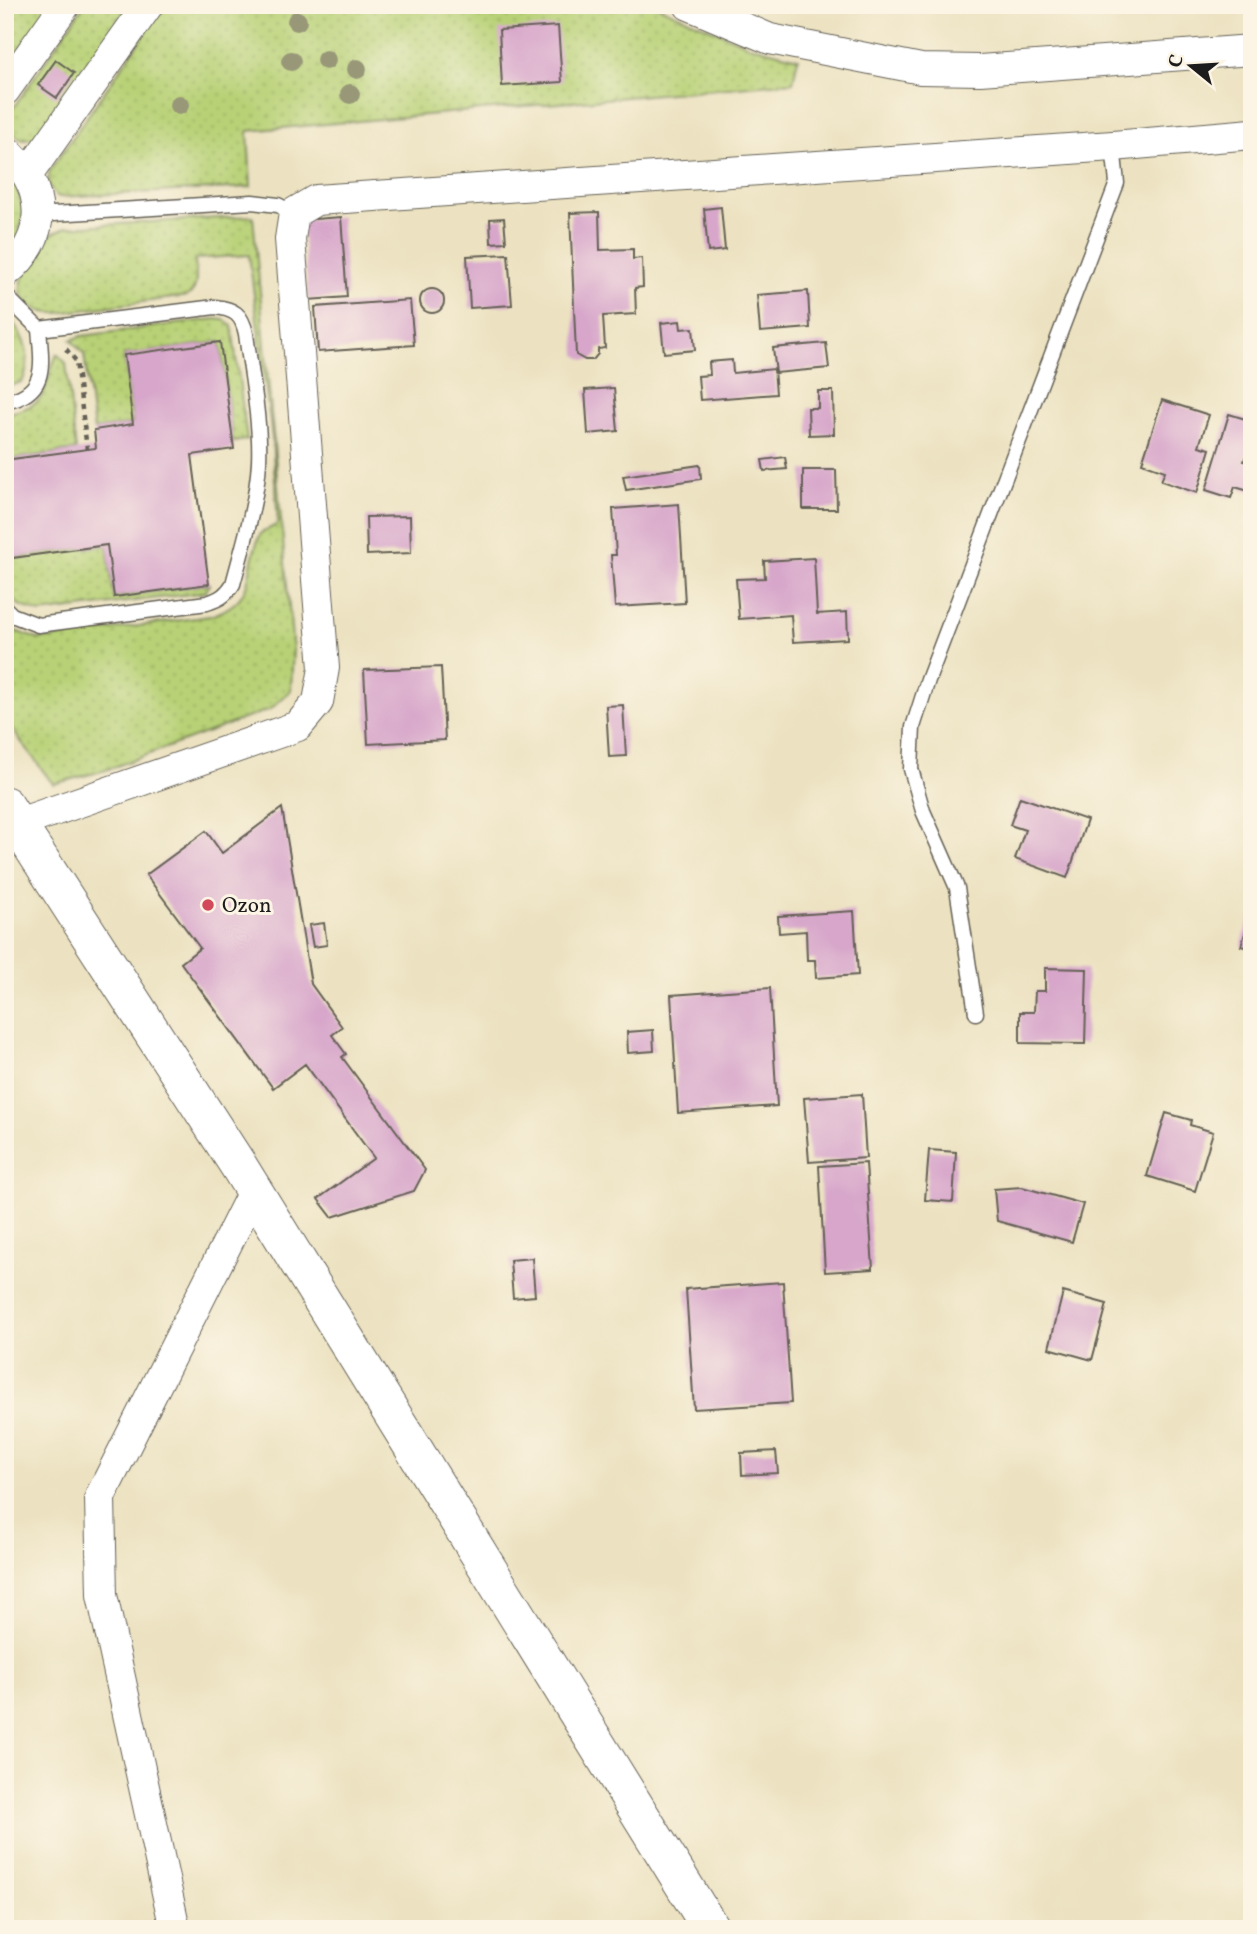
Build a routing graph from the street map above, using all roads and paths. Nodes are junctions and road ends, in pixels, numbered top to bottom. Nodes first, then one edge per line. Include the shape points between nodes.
1 (65, 5) edge
2 (148, 5) edge
3 (689, 5) edge
4 (1252, 50) edge
5 (5, 90) edge
6 (1252, 134) edge
7 (1113, 146) junction
8 (5, 150) edge
9 (28, 174) junction
10 (294, 213) junction
11 (37, 215) junction
12 (5, 273) edge
13 (5, 295) edge
14 (60, 326) junction
15 (40, 329) junction
16 (5, 401) edge
17 (87, 449) dead end
18 (5, 608) edge
19 (12, 814) edge
20 (976, 1013) dead end
21 (254, 1190) junction
22 (175, 1929) edge
23 (711, 1929) edge

1 - 5 street
2 - 9 street
3 - 4 street via 770,39 921,69 980,70
6 - 7 street
7 - 10 street via 316,200
7 - 20 lane via 1117,183 913,727 911,769 923,811 957,888
8 - 9 street
9 - 11 street via 37,197
10 - 11 lane via 278,205 252,202
10 - 19 street via 290,239 324,668 318,702 298,726
11 - 12 street via 31,243
13 - 15 lane
14 - 15 lane
14 - 17 path via 62,346 76,361
14 - 18 lane via 215,307 238,313 246,334 258,439 256,486 233,584 218,600 46,625 25,622
15 - 16 lane via 42,358 37,383 19,399
19 - 21 street
21 - 22 street via 100,1497 102,1595
21 - 23 street

